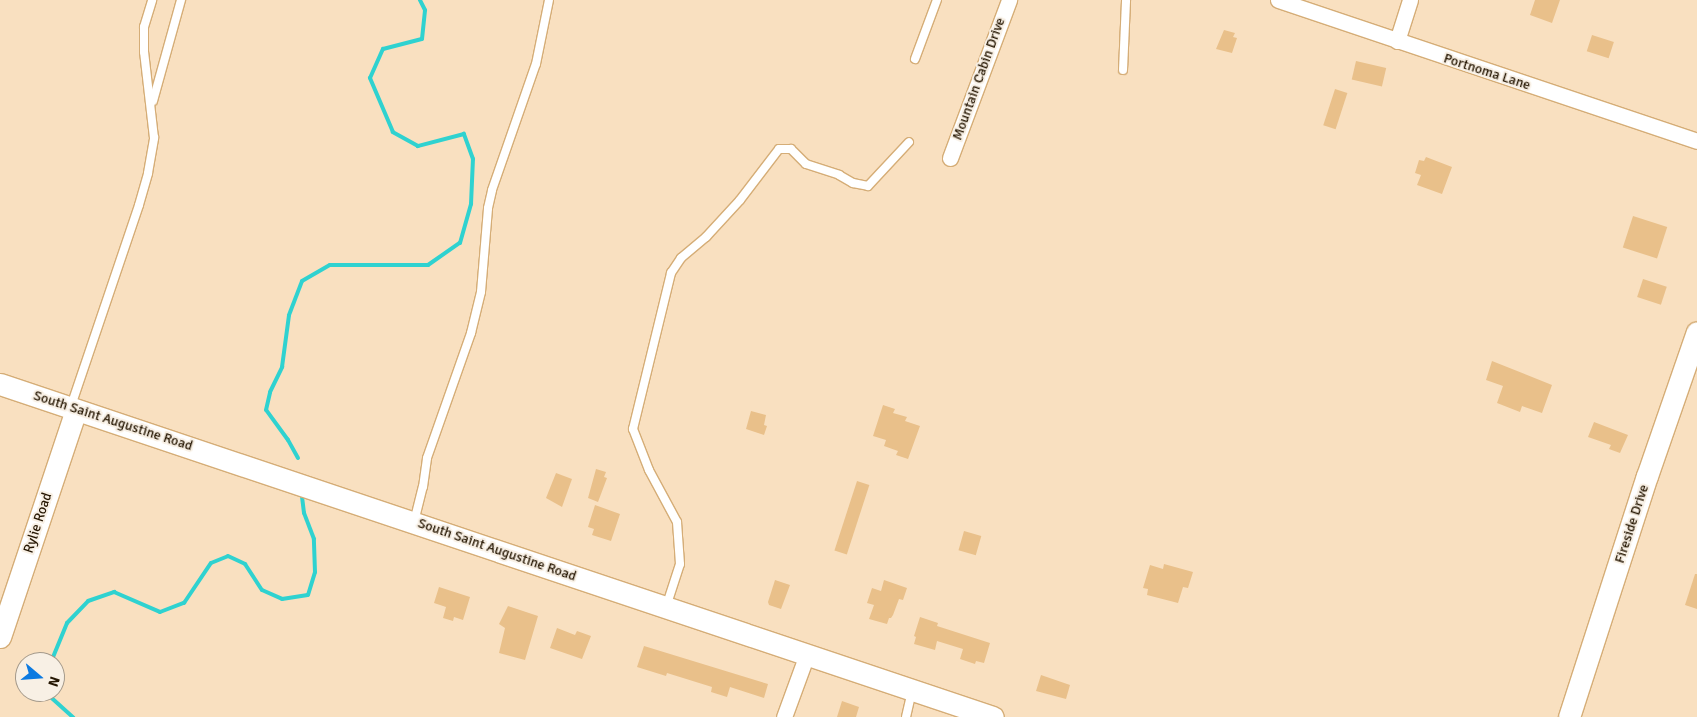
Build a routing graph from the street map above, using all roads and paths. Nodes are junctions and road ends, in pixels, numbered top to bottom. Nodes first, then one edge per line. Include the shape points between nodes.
1 (152, 0) edge
2 (181, 0) edge
3 (549, 0) edge
4 (937, 0) edge
5 (1009, 0) edge
6 (1126, 0) edge
7 (1278, 0) edge
8 (1410, 0) edge
9 (1397, 41) junction
10 (914, 59) dead end
11 (1123, 70) dead end
12 (152, 106) junction
13 (909, 142) dead end
14 (1697, 142) edge
15 (950, 158) dead end
16 (1697, 332) edge
17 (0, 384) edge
18 (73, 409) junction
19 (414, 522) junction
20 (6, 600) edge
21 (666, 607) junction
22 (0, 637) edge
23 (807, 654) junction
24 (913, 690) junction
25 (990, 716) edge
26 (784, 717) edge
27 (906, 717) edge
28 (1569, 717) edge

1 - 12 lane via 144,26 144,52
2 - 12 lane
3 - 19 lane via 536,64 490,199 482,292 427,458
4 - 10 lane
5 - 15 street, Mountain Cabin Drive
6 - 11 lane
7 - 9 street, Portnoma Lane
8 - 9 street
9 - 14 street, Portnoma Lane
12 - 18 lane via 154,138 146,181
13 - 21 lane via 868,186 806,164 791,149 779,149 740,200 706,237 681,258 671,273 633,429 649,470 677,522 680,564
16 - 28 street, Fireside Drive
17 - 18 street, South Saint Augustine Road
18 - 19 street, South Saint Augustine Road
18 - 20 street, Rylie Road
19 - 21 street, South Saint Augustine Road
20 - 22 street, Rylie Road
21 - 23 street, South Saint Augustine Road
23 - 24 street, South Saint Augustine Road
23 - 26 street
24 - 25 street, South Saint Augustine Road
24 - 27 lane

